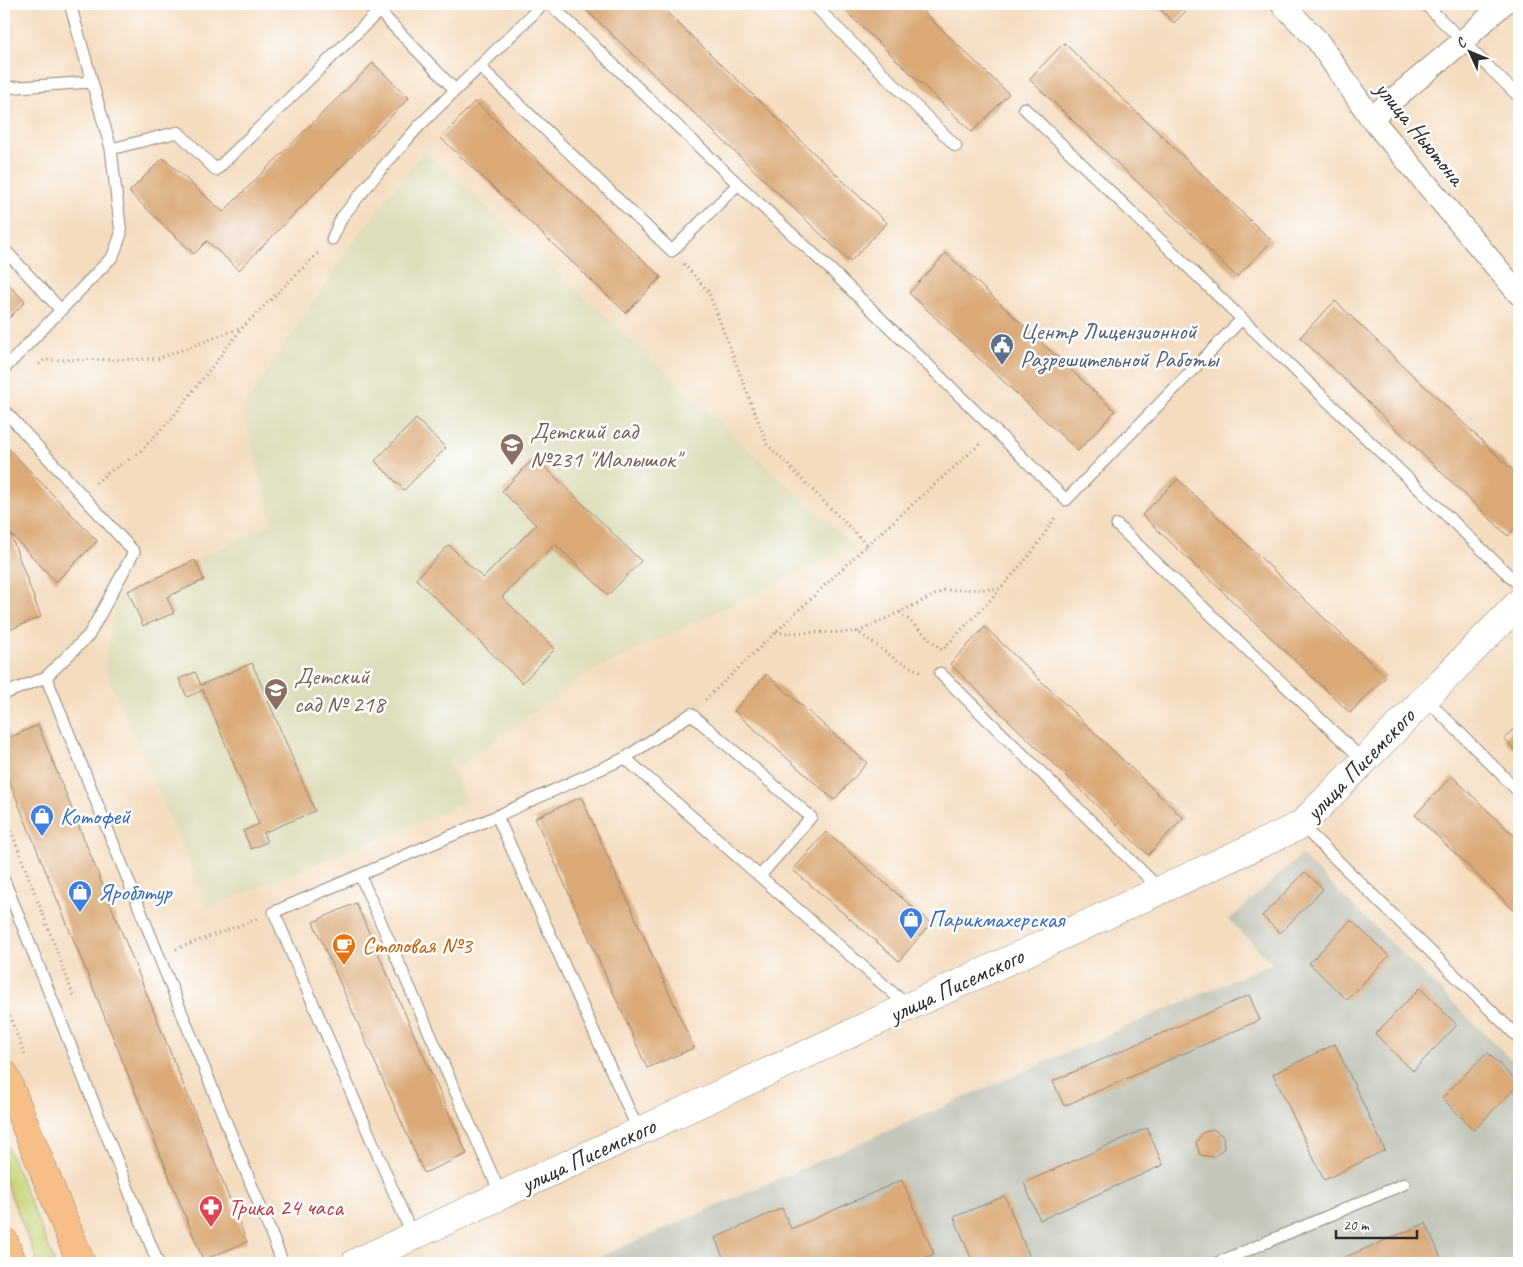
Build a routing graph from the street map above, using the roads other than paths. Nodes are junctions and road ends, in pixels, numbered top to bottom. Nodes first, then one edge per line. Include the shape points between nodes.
1 (70, 4) edge
2 (543, 4) edge
3 (550, 4) edge
4 (813, 4) edge
5 (1282, 4) edge
6 (1425, 4) edge
7 (1502, 4) edge
8 (1463, 41) junction
9 (479, 66) junction
10 (92, 82) junction
11 (4, 88) edge
12 (455, 90) junction
13 (1519, 97) edge
14 (1024, 108) dead end
15 (1371, 118) junction
16 (956, 146) dead end
17 (112, 149) junction
18 (738, 184) junction
19 (332, 239) road end
20 (4, 249) edge
21 (1519, 294) edge
22 (61, 310) junction
23 (1242, 319) junction
24 (4, 368) edge
25 (4, 410) edge
26 (1117, 525) dead end
27 (1518, 602) edge
28 (940, 673) road end
29 (46, 677) junction
30 (4, 694) edge
31 (1425, 698) junction
32 (625, 758) junction
33 (1364, 761) junction
34 (1519, 792) edge
35 (496, 816) junction
36 (1301, 825) junction
37 (360, 874) junction
38 (760, 876) junction
39 (4, 880) edge
40 (1161, 890) junction
41 (909, 1007) junction
42 (1519, 1038) edge
43 (4, 1073) edge
44 (639, 1132) junction
45 (1404, 1184) dead end
46 (501, 1195) junction
47 (413, 1237) junction
48 (81, 1263) edge
49 (158, 1263) edge
50 (283, 1263) edge
51 (355, 1263) edge
52 (1217, 1263) edge

1 - 10 lane
2 - 9 lane
3 - 18 lane
4 - 16 lane
5 - 15 street, улица Ньютона via 1317,40
6 - 8 lane
7 - 8 street
8 - 13 lane
8 - 15 street
9 - 12 lane
9 - 18 lane via 672,251
10 - 11 lane
10 - 17 lane
12 - 17 lane via 379,11 216,170 178,132
12 - 19 lane via 377,174 342,217
14 - 23 lane
15 - 21 street, улица Ньютона
17 - 22 lane via 121,234 114,256
18 - 23 lane via 831,270 1066,500
20 - 22 lane
22 - 24 lane
23 - 27 lane
25 - 29 lane via 134,552 90,635
26 - 33 lane
27 - 31 street, улица Писемского
28 - 40 lane
29 - 30 lane
29 - 50 lane
31 - 33 street, улица Писемского
31 - 34 lane
32 - 35 lane
32 - 38 lane
32 - 38 lane via 691,714 811,817
33 - 36 street, улица Писемского
35 - 37 lane
35 - 44 lane
36 - 40 street, улица Писемского
36 - 42 lane
37 - 46 lane
37 - 47 lane via 274,912
38 - 41 lane
39 - 49 lane
40 - 41 street, улица Писемского
41 - 44 street, улица Писемского
43 - 48 main road
44 - 46 street, улица Писемского
45 - 52 lane
46 - 47 street, улица Писемского
47 - 51 street, улица Писемского

